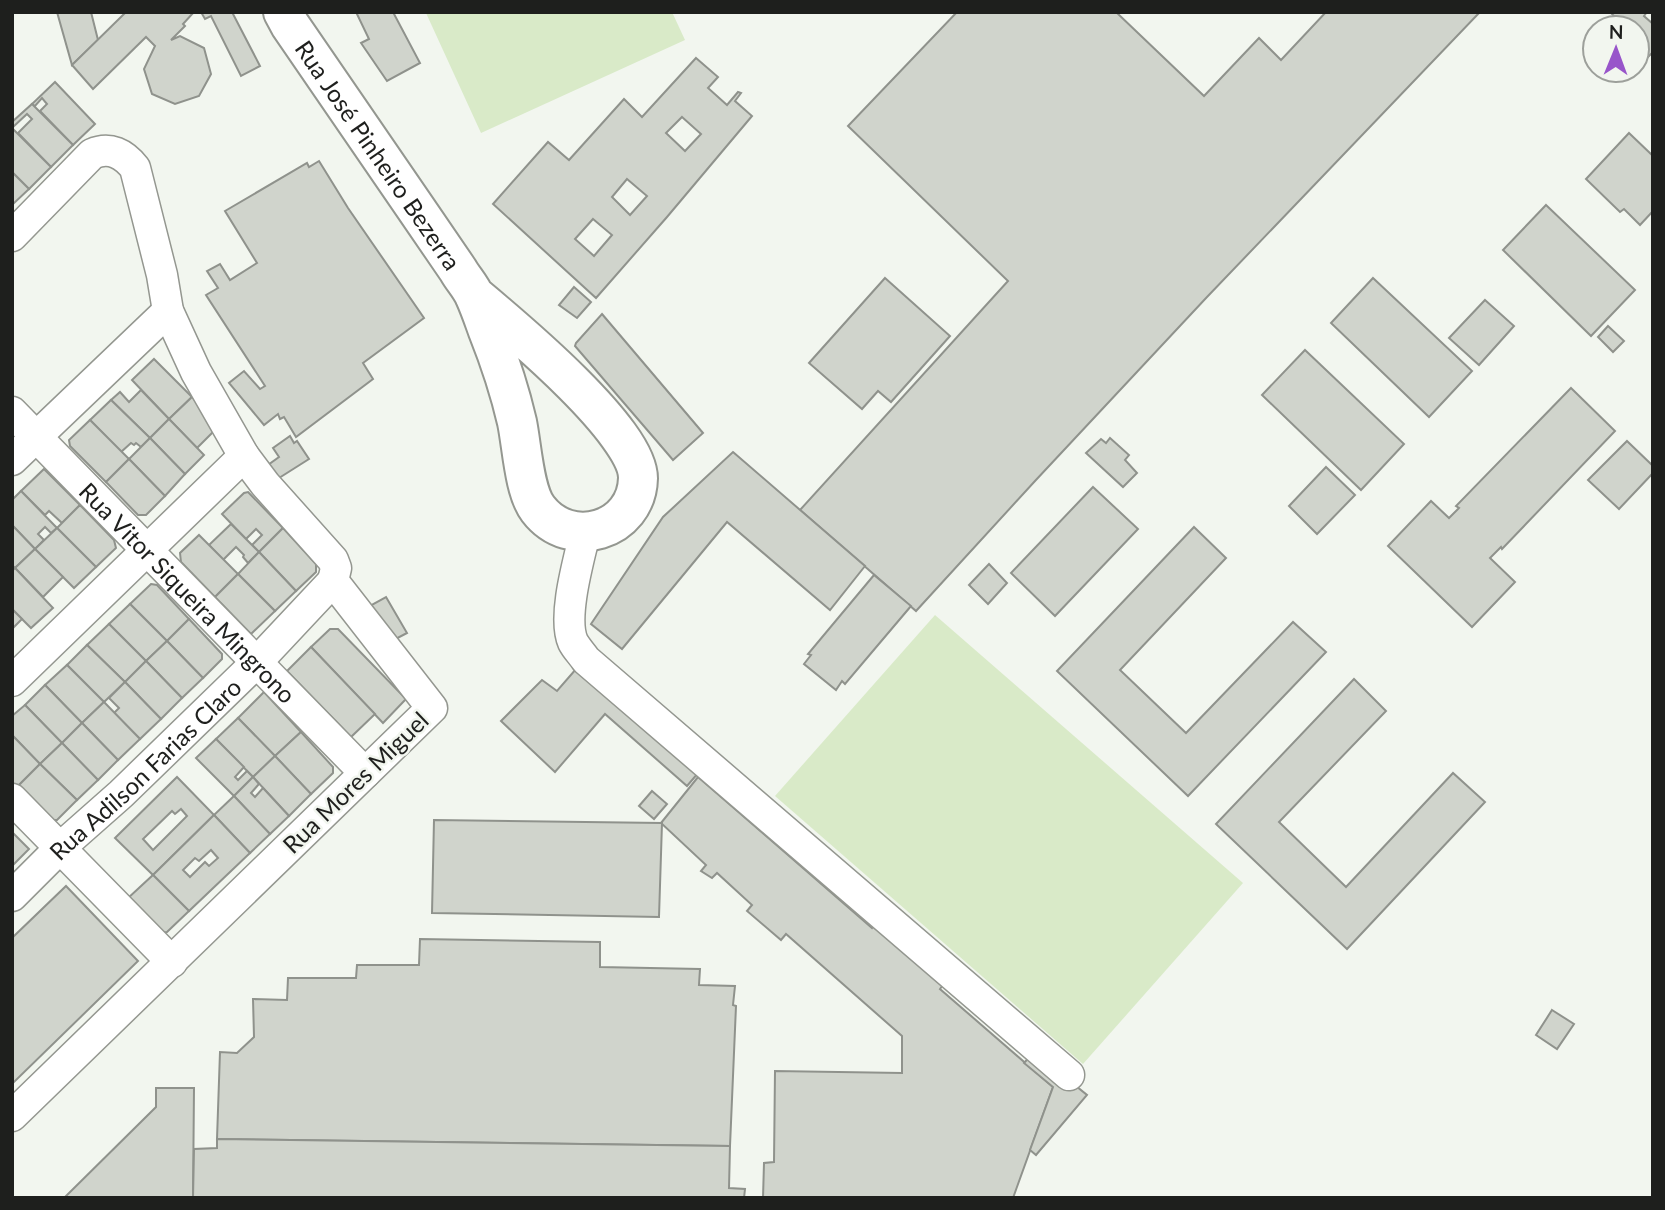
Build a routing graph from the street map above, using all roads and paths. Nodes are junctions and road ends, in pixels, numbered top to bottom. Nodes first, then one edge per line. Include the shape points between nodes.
1 (283, 12) edge
2 (12, 236) edge
3 (474, 295) junction
4 (168, 311) junction
5 (12, 412) edge
6 (36, 437) junction
7 (244, 456) junction
8 (12, 460) edge
9 (584, 533) junction
10 (147, 550) junction
11 (333, 581) junction
12 (257, 662) junction
13 (12, 681) edge
14 (365, 773) junction
15 (12, 799) edge
16 (61, 847) junction
17 (12, 896) edge
18 (172, 962) junction
19 (1069, 1075) dead end
20 (12, 1116) edge

1 - 3 street, Rua José Pinheiro Bezerra
2 - 4 street, Rua Mores Miguel via 92,154 118,152 135,168
3 - 9 street, Rua José Pinheiro Bezerra via 499,359 537,507 566,531
3 - 9 street, Rua José Pinheiro Bezerra via 585,396 635,462 638,478 625,513 611,525
4 - 6 street
4 - 7 street, Rua Mores Miguel via 196,372
5 - 6 street, Rua Vitor Siqueira Mingrono
6 - 8 street
6 - 10 street, Rua Vitor Siqueira Mingrono
7 - 10 street
7 - 11 street, Rua Mores Miguel via 333,560
9 - 19 street via 569,619 573,641 586,660
10 - 12 street, Rua Vitor Siqueira Mingrono
10 - 13 street
11 - 12 street, Rua Adilson Farias Claro
11 - 14 street, Rua Mores Miguel via 432,708
12 - 14 street, Rua Vitor Siqueira Mingrono
12 - 16 street, Rua Adilson Farias Claro
14 - 18 street, Rua Mores Miguel
15 - 16 street
16 - 17 street, Rua Adilson Farias Claro
16 - 18 street
18 - 20 street, Rua Mores Miguel

